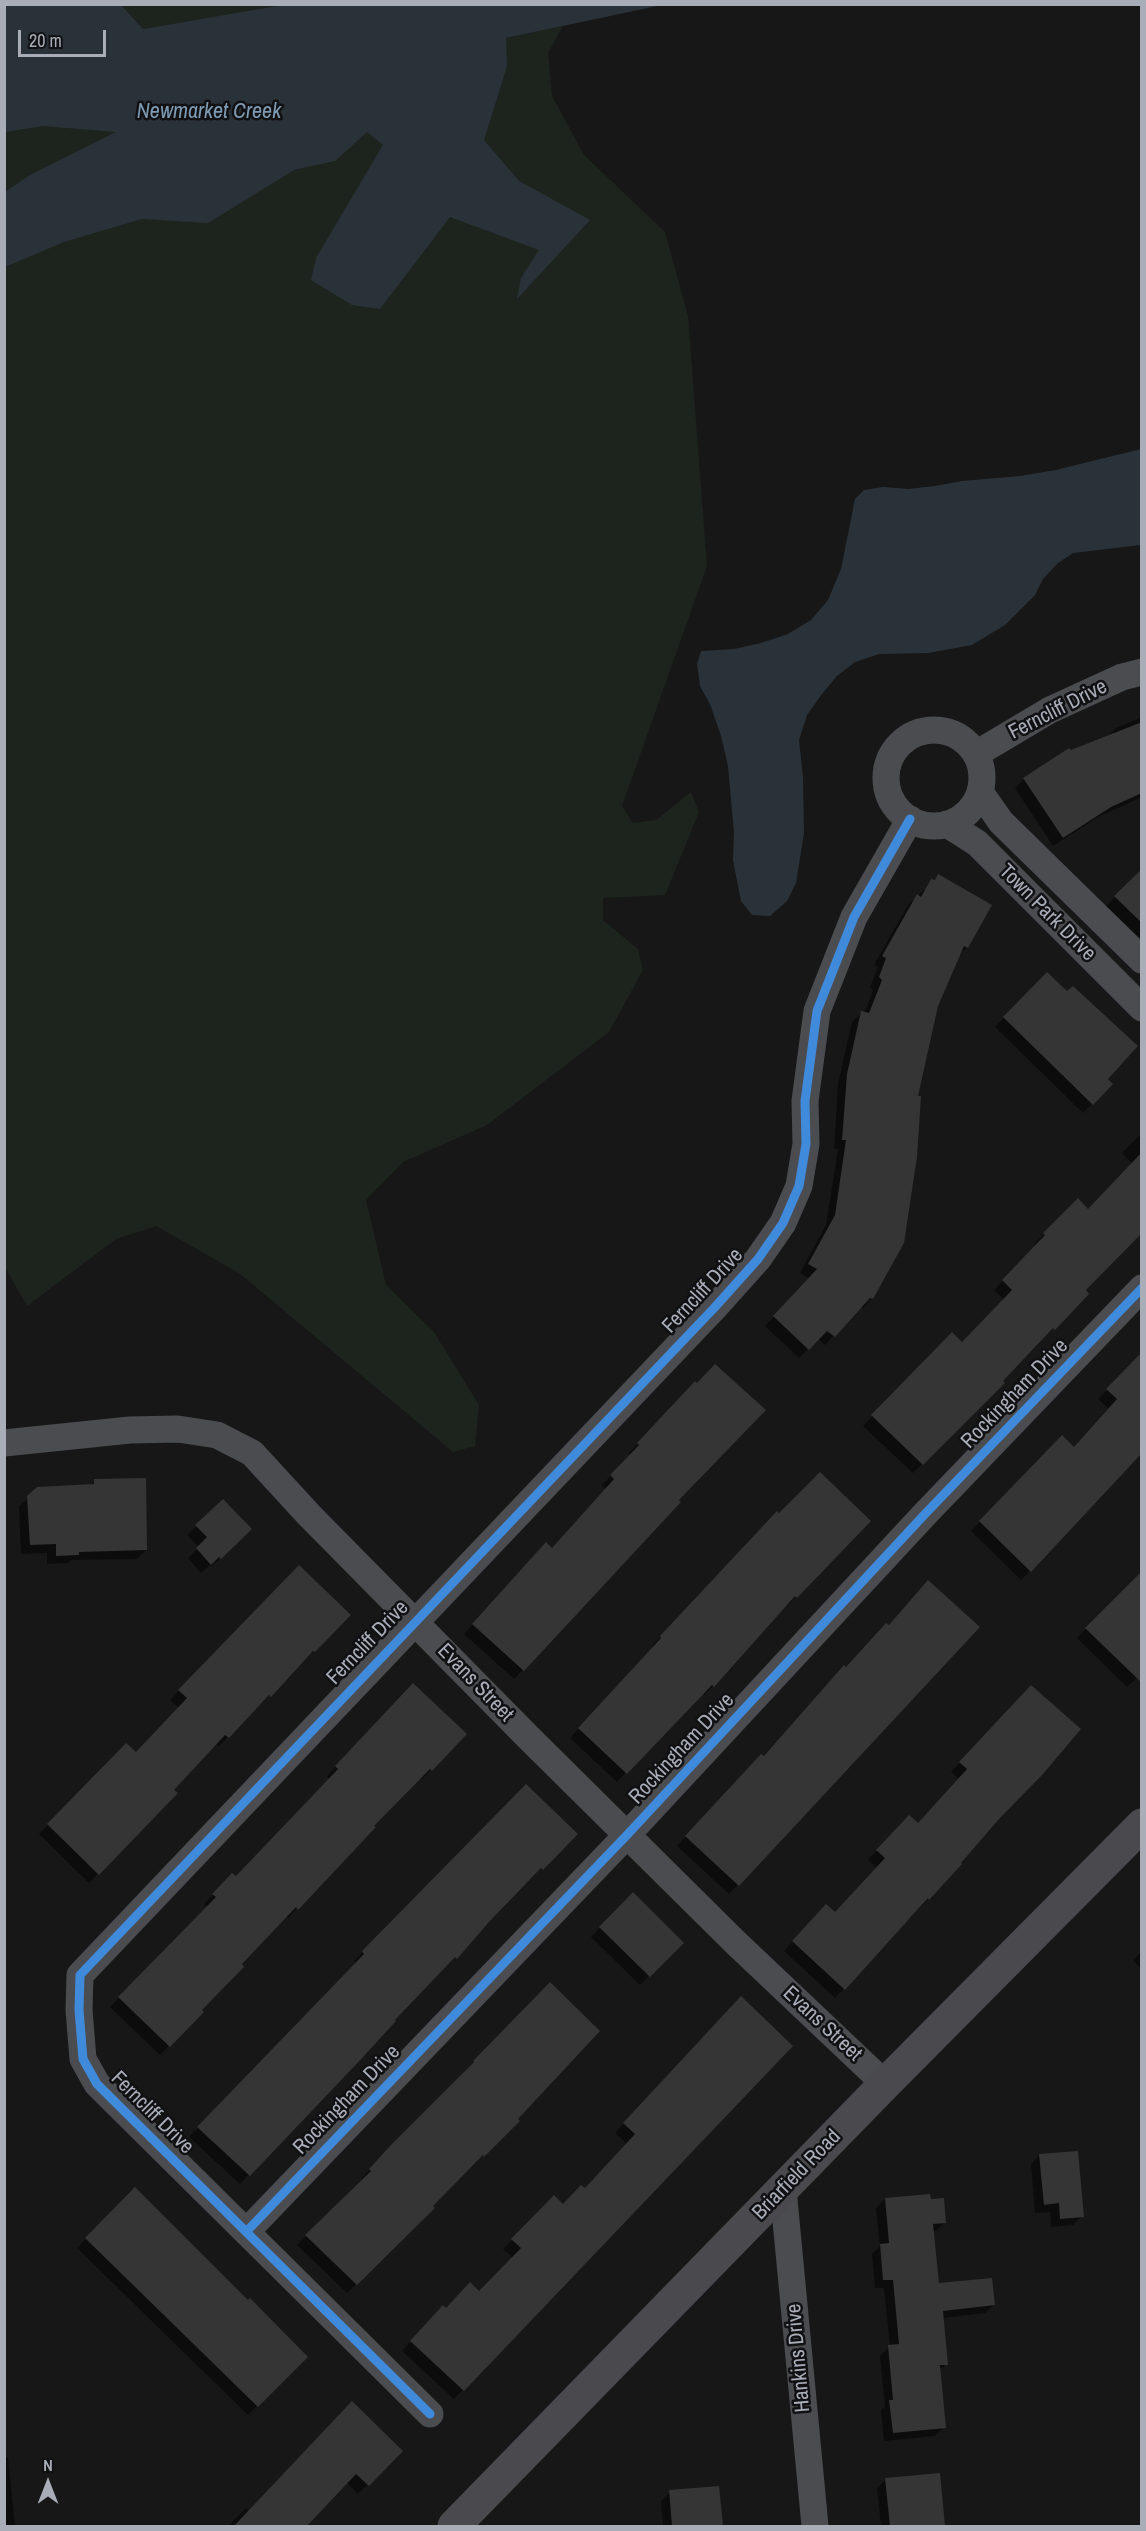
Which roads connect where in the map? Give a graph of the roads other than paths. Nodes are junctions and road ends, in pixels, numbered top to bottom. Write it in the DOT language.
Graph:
graph roads {
  1 [pos="1142,672"];
  2 [pos="976,754"];
  3 [pos="980,792"];
  4 [pos="910,819"];
  5 [pos="947,824"];
  6 [pos="1142,960"];
  7 [pos="1142,1008"];
  8 [pos="1142,1288"];
  9 [pos="4,1443"];
  10 [pos="415,1620"];
  11 [pos="1142,1825"];
  12 [pos="627,1835"];
  13 [pos="885,2084"];
  14 [pos="783,2188"];
  15 [pos="247,2231"];
  16 [pos="430,2414"];
  17 [pos="454,2526"];
  18 [pos="815,2526"];
  1 -- 2 [label="street, Ferncliff Drive"];
  2 -- 3 [label="street"];
  2 -- 4 [label="street"];
  3 -- 5 [label="street"];
  3 -- 6 [label="street, Town Park Drive"];
  4 -- 5 [label="street"];
  4 -- 10 [label="street, Ferncliff Drive"];
  5 -- 7 [label="street, Town Park Drive"];
  8 -- 12 [label="street, Rockingham Drive"];
  9 -- 10 [label="street, Evans Street"];
  10 -- 12 [label="street, Evans Street"];
  10 -- 15 [label="street, Ferncliff Drive"];
  11 -- 13 [label="main road, Briarfield Road"];
  12 -- 13 [label="street, Evans Street"];
  12 -- 15 [label="street, Rockingham Drive"];
  13 -- 14 [label="main road, Briarfield Road"];
  14 -- 17 [label="main road, Briarfield Road"];
  14 -- 18 [label="street, Hankins Drive"];
  15 -- 16 [label="street, Ferncliff Drive"];
}
